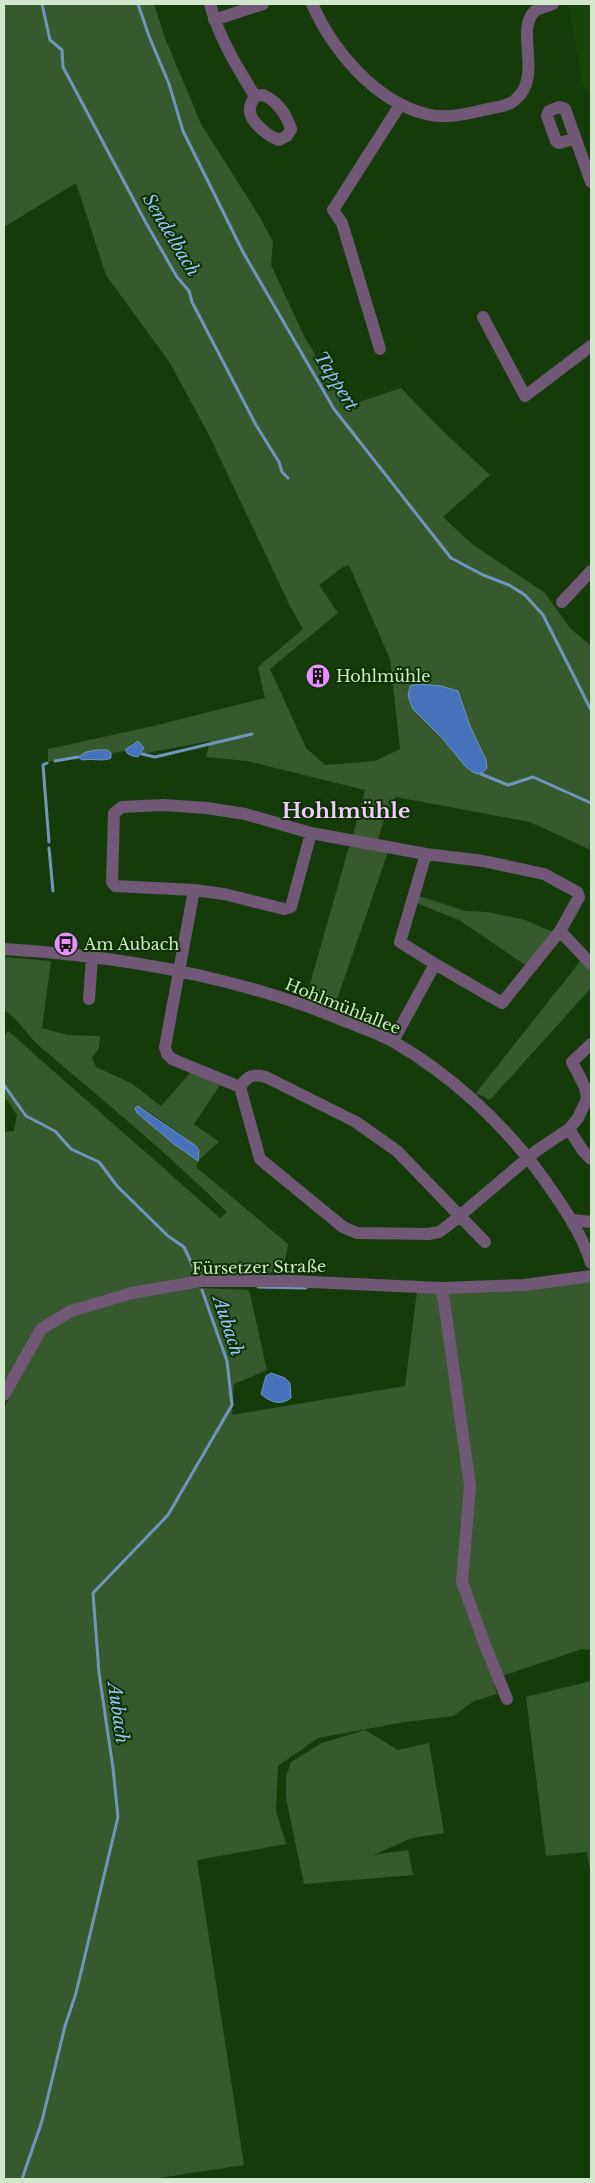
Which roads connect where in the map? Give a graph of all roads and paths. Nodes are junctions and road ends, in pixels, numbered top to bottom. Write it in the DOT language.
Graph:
graph roads {
  1 [pos="210,4"];
  2 [pos="263,4"];
  3 [pos="312,4"];
  4 [pos="553,4"];
  5 [pos="214,20"];
  6 [pos="255,96"];
  7 [pos="400,105"];
  8 [pos="574,139"];
  9 [pos="591,182"];
  10 [pos="482,317"];
  11 [pos="591,346"];
  12 [pos="380,349"];
  13 [pos="591,571"];
  14 [pos="562,602"];
  15 [pos="311,834"];
  16 [pos="426,854"];
  17 [pos="194,890"];
  18 [pos="560,931"];
  19 [pos="4,949"];
  20 [pos="92,957"];
  21 [pos="435,964"];
  22 [pos="591,964"];
  23 [pos="179,970"];
  24 [pos="89,998"];
  25 [pos="393,1041"];
  26 [pos="591,1044"];
  27 [pos="240,1087"];
  28 [pos="569,1129"];
  29 [pos="528,1158"];
  30 [pos="591,1160"];
  31 [pos="460,1216"];
  32 [pos="572,1220"];
  33 [pos="591,1222"];
  34 [pos="485,1242"];
  35 [pos="591,1260"];
  36 [pos="591,1276"];
  37 [pos="440,1288"];
  38 [pos="4,1395"];
  39 [pos="507,1699"];
  1 -- 5 [label="street"];
  2 -- 5 [label="street"];
  3 -- 7 [label="street"];
  4 -- 7 [label="street"];
  5 -- 6 [label="street"];
  7 -- 12 [label="street"];
  8 -- 9 [label="street"];
  10 -- 11 [label="street"];
  13 -- 14 [label="street"];
  15 -- 16 [label="street"];
  15 -- 17 [label="street"];
  15 -- 17 [label="street"];
  16 -- 18 [label="street"];
  16 -- 21 [label="street"];
  17 -- 23 [label="street"];
  18 -- 21 [label="street"];
  18 -- 22 [label="street"];
  19 -- 20 [label="street, Hohlmühlallee"];
  20 -- 23 [label="street, Hohlmühlallee"];
  20 -- 24 [label="street"];
  21 -- 25 [label="street"];
  23 -- 25 [label="street, Hohlmühlallee"];
  23 -- 27 [label="street"];
  25 -- 29 [label="street, Hohlmühlallee"];
  26 -- 28 [label="street"];
  27 -- 31 [label="street"];
  27 -- 31 [label="street"];
  28 -- 29 [label="street"];
  28 -- 30 [label="street"];
  29 -- 31 [label="street"];
  29 -- 32 [label="street, Hohlmühlallee"];
  31 -- 34 [label="street"];
  32 -- 33 [label="street"];
  32 -- 35 [label="street, Hohlmühlallee"];
  36 -- 37 [label="street, Fürsetzer Straße"];
  37 -- 38 [label="street, Fürsetzer Straße"];
  37 -- 39 [label="street"];
}
